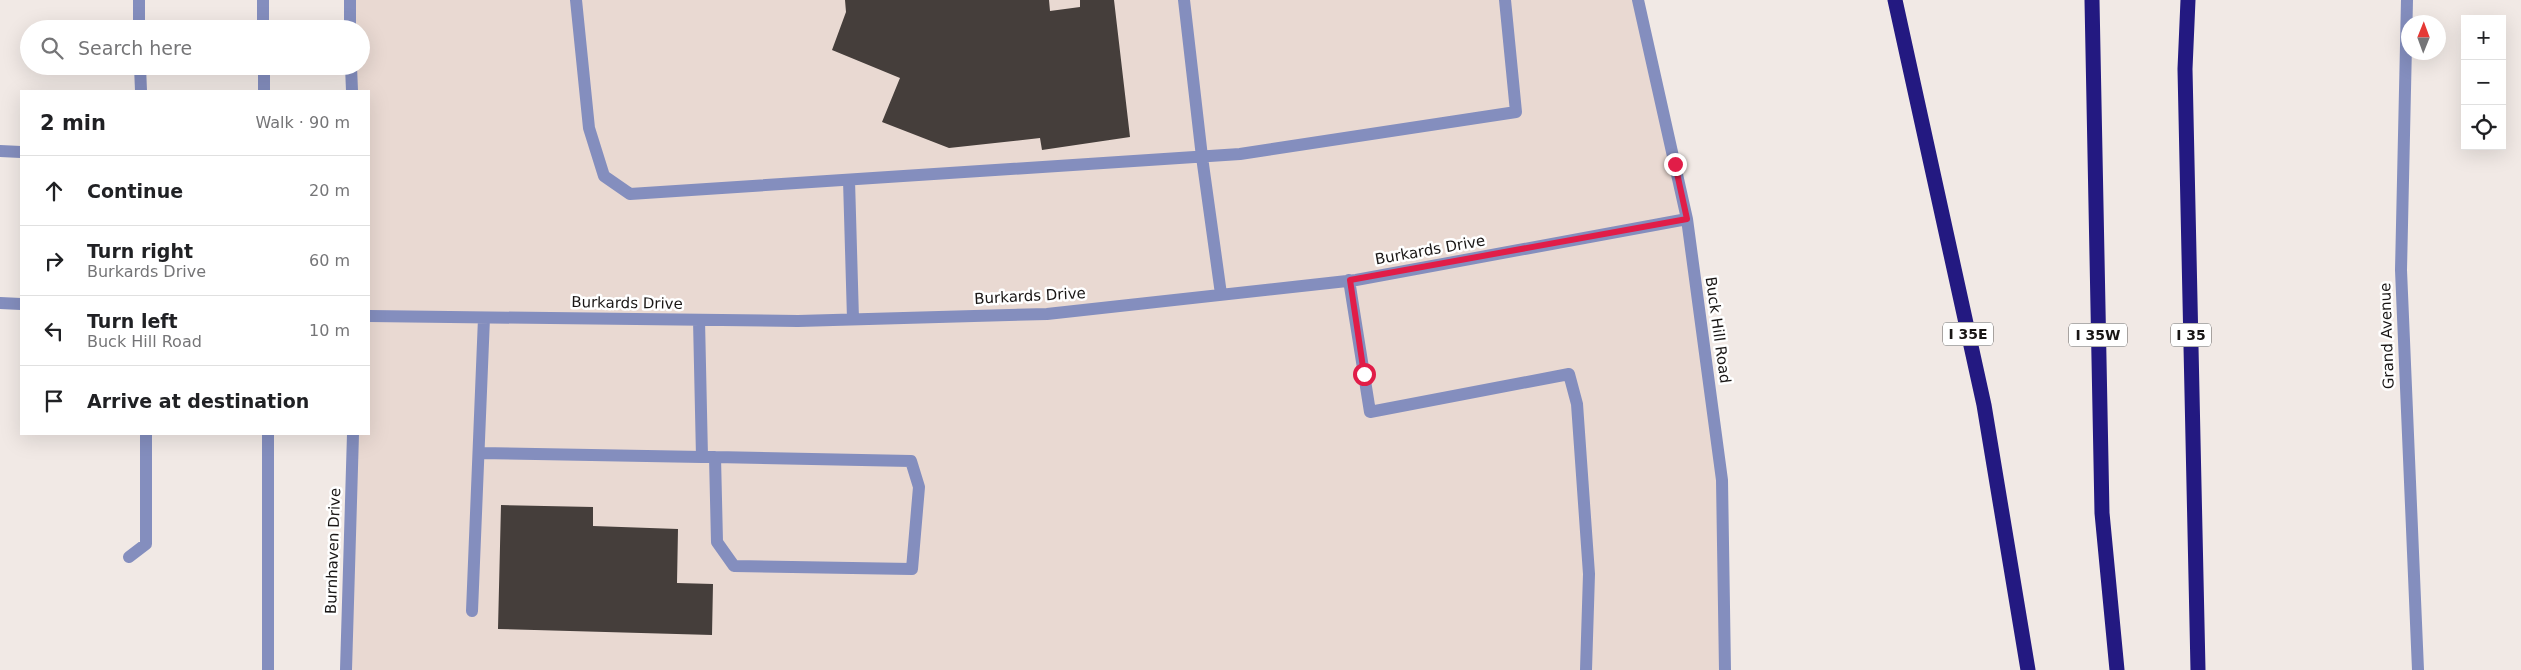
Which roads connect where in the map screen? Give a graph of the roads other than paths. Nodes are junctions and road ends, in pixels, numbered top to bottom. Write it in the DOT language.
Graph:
graph roads {
  1 [pos="139,0"];
  2 [pos="262,0"];
  3 [pos="350,0"];
  4 [pos="576,0"];
  5 [pos="1184,0"];
  6 [pos="1505,0"];
  7 [pos="1638,0"];
  8 [pos="1895,0"];
  9 [pos="2092,0"];
  10 [pos="2188,0"];
  11 [pos="2407,0"];
  12 [pos="139,20"];
  13 [pos="263,20"];
  14 [pos="350,20"];
  15 [pos="140,75"];
  16 [pos="264,75"];
  17 [pos="351,75"];
  18 [pos="141,90"];
  19 [pos="264,90"];
  20 [pos="352,90"];
  21 [pos="0,151"];
  22 [pos="20,152"];
  23 [pos="1202,157"];
  24 [pos="849,180"];
  25 [pos="1687,219"];
  26 [pos="1350,280"];
  27 [pos="1221,294"];
  28 [pos="0,303"];
  29 [pos="20,304"];
  30 [pos="370,316"];
  31 [pos="484,318"];
  32 [pos="853,319"];
  33 [pos="699,320"];
  34 [pos="146,435"];
  35 [pos="268,435"];
  36 [pos="353,435"];
  37 [pos="479,453"];
  38 [pos="702,457"];
  39 [pos="715,457"];
  40 [pos="130,557"];
  41 [pos="472,611"];
  42 [pos="268,670"];
  43 [pos="346,670"];
  44 [pos="1586,670"];
  45 [pos="1725,670"];
  46 [pos="2028,670"];
  47 [pos="2117,670"];
  48 [pos="2198,670"];
  49 [pos="2418,670"];
  1 -- 12 [label="street"];
  2 -- 13 [label="street"];
  3 -- 14 [label="street"];
  4 -- 24 [label="street"];
  5 -- 23 [label="street"];
  6 -- 23 [label="street"];
  7 -- 25 [label="street, Buck Hill Road"];
  8 -- 46 [label="highway, I 35E"];
  9 -- 47 [label="highway, I 35W"];
  10 -- 48 [label="highway, I 35"];
  11 -- 49 [label="street, Grand Avenue"];
  15 -- 18 [label="street"];
  16 -- 19 [label="street"];
  17 -- 20 [label="street"];
  21 -- 22 [label="street"];
  23 -- 24 [label="street"];
  23 -- 27 [label="street"];
  24 -- 32 [label="street"];
  25 -- 26 [label="street, Burkards Drive"];
  25 -- 45 [label="street, Buck Hill Road"];
  26 -- 27 [label="street, Burkards Drive"];
  26 -- 44 [label="street"];
  27 -- 32 [label="street, Burkards Drive"];
  28 -- 29 [label="street"];
  30 -- 31 [label="street, Burkards Drive"];
  31 -- 33 [label="street, Burkards Drive"];
  31 -- 37 [label="street"];
  32 -- 33 [label="street, Burkards Drive"];
  33 -- 38 [label="street"];
  34 -- 40 [label="street"];
  35 -- 42 [label="street"];
  36 -- 43 [label="street, Burnhaven Drive"];
  37 -- 38 [label="street"];
  37 -- 41 [label="street"];
  38 -- 39 [label="street"];
  39 -- 39 [label="street"];
}
